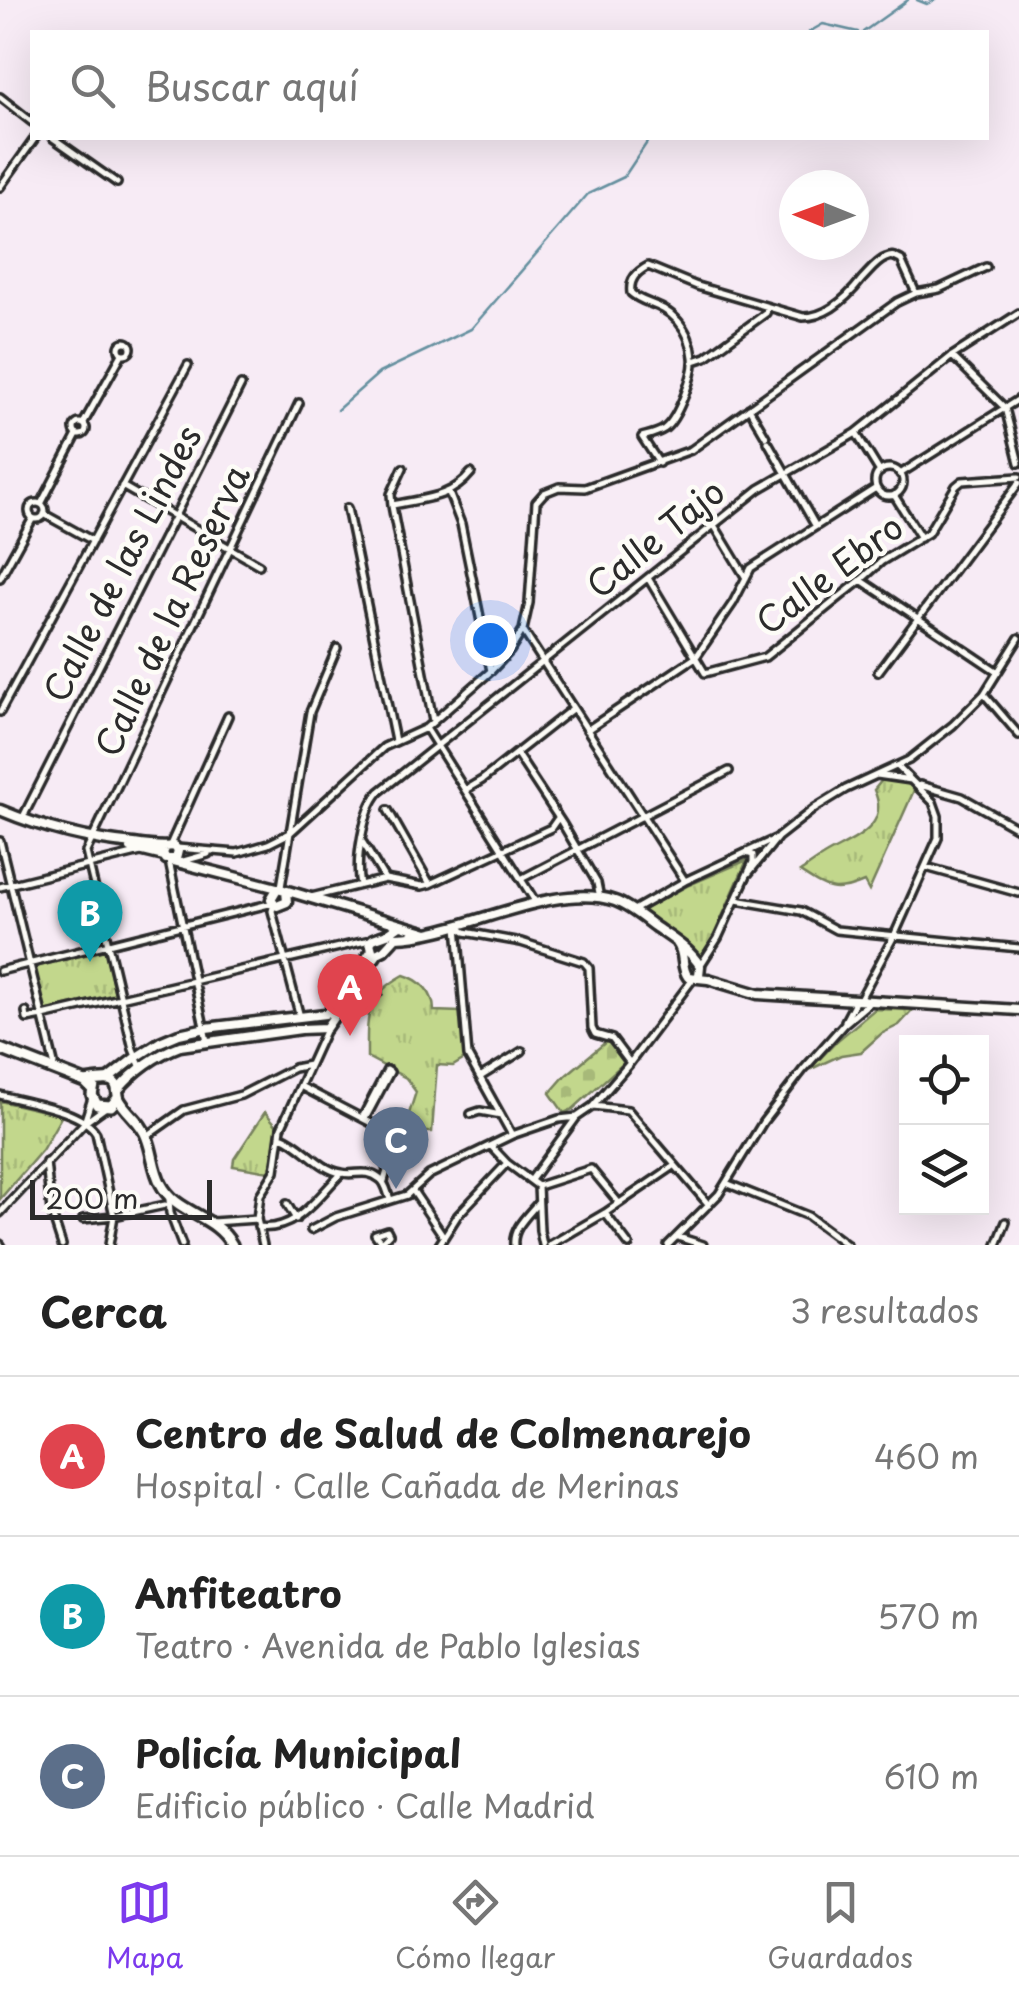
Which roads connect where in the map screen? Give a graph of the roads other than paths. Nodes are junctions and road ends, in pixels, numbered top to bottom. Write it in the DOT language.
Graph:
graph roads {
  1 [pos="0,98"];
  2 [pos="30,120"];
  3 [pos="34,140"];
  4 [pos="57,140"];
  5 [pos="117,183"];
  6 [pos="0,186"];
  7 [pos="986,267"];
  8 [pos="916,293"];
  9 [pos="767,307"];
  10 [pos="1019,313"];
  11 [pos="122,354"];
  12 [pos="952,356"];
  13 [pos="694,361"];
  14 [pos="188,365"];
  15 [pos="241,386"];
  16 [pos="1019,399"];
  17 [pos="299,403"];
  18 [pos="749,408"];
  19 [pos="1005,408"];
  20 [pos="856,433"];
  21 [pos="660,463"];
  22 [pos="1019,463"];
  23 [pos="403,468"];
  24 [pos="786,472"];
  25 [pos="880,472"];
  26 [pos="471,474"];
  27 [pos="900,474"];
  28 [pos="1019,480"];
  29 [pos="122,486"];
  30 [pos="876,488"];
  31 [pos="449,493"];
  32 [pos="894,496"];
  33 [pos="41,504"];
  34 [pos="392,506"];
  35 [pos="347,508"];
  36 [pos="44,514"];
  37 [pos="176,516"];
  38 [pos="32,518"];
  39 [pos="714,524"];
  40 [pos="816,525"];
  41 [pos="920,538"];
  42 [pos="92,542"];
  43 [pos="231,548"];
  44 [pos="259,564"];
  45 [pos="0,578"];
  46 [pos="648,578"];
  47 [pos="746,578"];
  48 [pos="862,580"];
  49 [pos="919,618"];
  50 [pos="523,630"];
  51 [pos="1019,638"];
  52 [pos="337,648"];
  53 [pos="696,657"];
  54 [pos="543,663"];
  55 [pos="491,672"];
  56 [pos="878,672"];
  57 [pos="998,672"];
  58 [pos="984,694"];
  59 [pos="572,708"];
  60 [pos="0,712"];
  61 [pos="228,716"];
  62 [pos="434,721"];
  63 [pos="426,728"];
  64 [pos="587,730"];
  65 [pos="1019,735"];
  66 [pos="395,741"];
  67 [pos="437,746"];
  68 [pos="516,753"];
  69 [pos="909,760"];
  70 [pos="897,766"];
  71 [pos="730,771"];
  72 [pos="876,775"];
  73 [pos="900,778"];
  74 [pos="915,783"];
  75 [pos="465,790"];
  76 [pos="938,790"];
  77 [pos="933,802"];
  78 [pos="0,810"];
  79 [pos="388,810"];
  80 [pos="643,817"];
  81 [pos="558,818"];
  82 [pos="22,819"];
  83 [pos="1019,829"];
  84 [pos="290,832"];
  85 [pos="778,837"];
  86 [pos="362,840"];
  87 [pos="104,841"];
  88 [pos="0,842"];
  89 [pos="117,843"];
  90 [pos="90,844"];
  91 [pos="503,850"];
  92 [pos="578,851"];
  93 [pos="144,852"];
  94 [pos="195,852"];
  95 [pos="746,853"];
  96 [pos="171,854"];
  97 [pos="102,862"];
  98 [pos="90,866"];
  99 [pos="925,866"];
  100 [pos="210,872"];
  101 [pos="748,874"];
  102 [pos="385,879"];
  103 [pos="521,879"];
  104 [pos="685,881"];
  105 [pos="258,884"];
  106 [pos="430,884"];
  107 [pos="10,885"];
  108 [pos="360,885"];
  109 [pos="0,888"];
  110 [pos="281,890"];
  111 [pos="1019,893"];
  112 [pos="310,897"];
  113 [pos="600,898"];
  114 [pos="736,900"];
  115 [pos="276,903"];
  116 [pos="536,903"];
  117 [pos="633,911"];
  118 [pos="457,926"];
  119 [pos="182,928"];
  120 [pos="398,931"];
  121 [pos="894,936"];
  122 [pos="376,938"];
  123 [pos="678,943"];
  124 [pos="109,944"];
  125 [pos="386,946"];
  126 [pos="1019,948"];
  127 [pos="375,951"];
  128 [pos="284,959"];
  129 [pos="29,964"];
  130 [pos="700,966"];
  131 [pos="684,967"];
  132 [pos="0,971"];
  133 [pos="364,972"];
  134 [pos="694,979"];
  135 [pos="708,979"];
  136 [pos="194,980"];
  137 [pos="378,993"];
  138 [pos="681,995"];
  139 [pos="121,998"];
  140 [pos="858,1000"];
  141 [pos="872,1000"];
  142 [pos="1019,1006"];
  143 [pos="325,1014"];
  144 [pos="43,1016"];
  145 [pos="26,1017"];
  146 [pos="300,1017"];
  147 [pos="844,1024"];
  148 [pos="327,1027"];
  149 [pos="206,1028"];
  150 [pos="301,1029"];
  151 [pos="208,1041"];
  152 [pos="0,1049"];
  153 [pos="522,1051"];
  154 [pos="135,1058"];
  155 [pos="630,1063"];
  156 [pos="309,1065"];
  157 [pos="140,1068"];
  158 [pos="53,1070"];
  159 [pos="480,1077"];
  160 [pos="95,1086"];
  161 [pos="301,1086"];
  162 [pos="0,1095"];
  163 [pos="113,1100"];
  164 [pos="592,1106"];
  165 [pos="471,1114"];
  166 [pos="501,1115"];
  167 [pos="577,1117"];
  168 [pos="364,1118"];
  169 [pos="84,1123"];
  170 [pos="512,1135"];
  171 [pos="147,1136"];
  172 [pos="281,1136"];
  173 [pos="490,1146"];
  174 [pos="46,1162"];
  175 [pos="507,1163"];
  176 [pos="675,1166"];
  177 [pos="341,1174"];
  178 [pos="532,1180"];
  179 [pos="384,1181"];
  180 [pos="726,1182"];
  181 [pos="538,1186"];
  182 [pos="413,1191"];
  183 [pos="308,1194"];
  184 [pos="390,1199"];
  185 [pos="167,1201"];
  186 [pos="539,1202"];
  187 [pos="618,1203"];
  188 [pos="287,1204"];
  189 [pos="709,1205"];
  190 [pos="310,1206"];
  191 [pos="605,1212"];
  192 [pos="0,1213"];
  193 [pos="114,1216"];
  194 [pos="84,1218"];
  195 [pos="257,1219"];
  196 [pos="296,1219"];
  197 [pos="1006,1222"];
  198 [pos="225,1227"];
  199 [pos="258,1227"];
  200 [pos="311,1230"];
  201 [pos="677,1236"];
  202 [pos="444,1237"];
  203 [pos="62,1245"];
  204 [pos="108,1245"];
  205 [pos="182,1245"];
  206 [pos="232,1245"];
  207 [pos="263,1245"];
  208 [pos="439,1245"];
  209 [pos="514,1245"];
  210 [pos="546,1245"];
  211 [pos="629,1245"];
  212 [pos="668,1245"];
  213 [pos="703,1245"];
  214 [pos="847,1245"];
  215 [pos="997,1245"];
  1 -- 2 [label="street"];
  3 -- 6 [label="street"];
  4 -- 5 [label="street"];
  7 -- 8 [label="street"];
  8 -- 9 [label="street"];
  8 -- 18 [label="street"];
  9 -- 13 [label="street"];
  9 -- 13 [label="street"];
  10 -- 12 [label="street, Calle Tajo"];
  11 -- 33 [label="street"];
  12 -- 19 [label="street"];
  12 -- 20 [label="street, Calle Tajo"];
  13 -- 21 [label="street"];
  14 -- 29 [label="street"];
  15 -- 37 [label="street, Calle de las Lindes"];
  16 -- 19 [label="street"];
  17 -- 43 [label="street, Calle de la Reserva"];
  18 -- 21 [label="street"];
  18 -- 24 [label="street"];
  19 -- 22 [label="street"];
  19 -- 27 [label="street"];
  20 -- 24 [label="street, Calle Tajo"];
  20 -- 25 [label="street"];
  21 -- 50 [label="street"];
  23 -- 34 [label="street"];
  24 -- 39 [label="street, Calle Tajo"];
  24 -- 40 [label="street"];
  25 -- 27 [label="street"];
  25 -- 30 [label="street"];
  26 -- 31 [label="street"];
  27 -- 32 [label="street"];
  28 -- 41 [label="street, Calle Ebro"];
  28 -- 49 [label="street"];
  29 -- 37 [label="street"];
  29 -- 42 [label="street"];
  30 -- 32 [label="street"];
  30 -- 40 [label="street"];
  31 -- 34 [label="street"];
  31 -- 55 [label="street"];
  32 -- 41 [label="street"];
  33 -- 36 [label="street"];
  33 -- 38 [label="street"];
  34 -- 62 [label="street"];
  35 -- 66 [label="street"];
  36 -- 38 [label="street"];
  36 -- 42 [label="street"];
  37 -- 43 [label="street"];
  37 -- 82 [label="street, Calle de las Lindes"];
  38 -- 45 [label="street"];
  39 -- 46 [label="street, Calle Tajo"];
  39 -- 47 [label="street"];
  40 -- 47 [label="street"];
  41 -- 48 [label="street, Calle Ebro"];
  42 -- 60 [label="street"];
  43 -- 44 [label="street"];
  43 -- 90 [label="street, Calle de la Reserva"];
  46 -- 53 [label="street"];
  46 -- 54 [label="street, Calle Tajo"];
  47 -- 53 [label="street"];
  48 -- 49 [label="street"];
  48 -- 53 [label="street, Calle Ebro"];
  49 -- 56 [label="street"];
  49 -- 57 [label="street"];
  50 -- 54 [label="street"];
  50 -- 55 [label="street"];
  51 -- 57 [label="street"];
  52 -- 84 [label="street"];
  53 -- 64 [label="street"];
  54 -- 59 [label="street"];
  54 -- 67 [label="street, Calle Tajo"];
  55 -- 62 [label="street"];
  57 -- 58 [label="street"];
  58 -- 65 [label="street"];
  58 -- 69 [label="street"];
  59 -- 64 [label="street"];
  59 -- 68 [label="street"];
  61 -- 96 [label="street"];
  62 -- 63 [label="street"];
  63 -- 66 [label="street"];
  63 -- 67 [label="street"];
  64 -- 80 [label="street"];
  66 -- 84 [label="street"];
  67 -- 75 [label="street"];
  67 -- 86 [label="street, Calle Tajo"];
  68 -- 75 [label="street"];
  68 -- 81 [label="street"];
  69 -- 70 [label="street"];
  69 -- 74 [label="street"];
  70 -- 72 [label="street"];
  70 -- 73 [label="street"];
  70 -- 74 [label="street"];
  71 -- 80 [label="street"];
  72 -- 73 [label="street"];
  72 -- 85 [label="street"];
  73 -- 74 [label="street"];
  74 -- 76 [label="street"];
  74 -- 77 [label="street"];
  75 -- 91 [label="street"];
  76 -- 77 [label="street"];
  76 -- 83 [label="street"];
  77 -- 99 [label="street"];
  78 -- 82 [label="street"];
  79 -- 106 [label="street"];
  80 -- 92 [label="street"];
  80 -- 104 [label="street"];
  81 -- 91 [label="street"];
  81 -- 92 [label="street"];
  82 -- 90 [label="street"];
  84 -- 94 [label="street"];
  84 -- 110 [label="street"];
  85 -- 95 [label="street"];
  85 -- 101 [label="street"];
  86 -- 102 [label="street"];
  86 -- 108 [label="street, Calle Tajo"];
  87 -- 89 [label="street"];
  87 -- 90 [label="street"];
  87 -- 97 [label="street"];
  88 -- 107 [label="street"];
  89 -- 93 [label="street"];
  89 -- 96 [label="street"];
  90 -- 98 [label="street"];
  91 -- 103 [label="street"];
  91 -- 106 [label="street"];
  92 -- 103 [label="street"];
  92 -- 113 [label="street"];
  93 -- 96 [label="street"];
  93 -- 97 [label="street"];
  94 -- 96 [label="street"];
  94 -- 96 [label="street"];
  94 -- 100 [label="street"];
  95 -- 101 [label="street"];
  95 -- 104 [label="street"];
  96 -- 100 [label="street"];
  96 -- 119 [label="street"];
  97 -- 98 [label="street"];
  98 -- 107 [label="street"];
  98 -- 124 [label="street"];
  99 -- 111 [label="street"];
  99 -- 121 [label="street"];
  100 -- 105 [label="street"];
  101 -- 114 [label="street"];
  102 -- 106 [label="street"];
  102 -- 108 [label="street"];
  103 -- 116 [label="street"];
  104 -- 117 [label="street"];
  105 -- 110 [label="street"];
  105 -- 115 [label="street"];
  107 -- 109 [label="street"];
  107 -- 129 [label="street"];
  108 -- 112 [label="street"];
  110 -- 112 [label="street"];
  110 -- 115 [label="street"];
  110 -- 115 [label="street"];
  112 -- 115 [label="street"];
  112 -- 120 [label="street"];
  113 -- 116 [label="street"];
  113 -- 117 [label="street"];
  114 -- 121 [label="street"];
  114 -- 130 [label="street"];
  115 -- 119 [label="street"];
  115 -- 128 [label="street"];
  116 -- 118 [label="street"];
  117 -- 123 [label="street"];
  118 -- 120 [label="street"];
  118 -- 155 [label="street"];
  118 -- 159 [label="street"];
  119 -- 124 [label="street"];
  119 -- 136 [label="street"];
  120 -- 122 [label="street"];
  120 -- 125 [label="street"];
  121 -- 126 [label="street"];
  121 -- 140 [label="street"];
  122 -- 125 [label="street"];
  122 -- 127 [label="street"];
  122 -- 128 [label="street"];
  123 -- 130 [label="street"];
  123 -- 131 [label="street"];
  124 -- 129 [label="street"];
  124 -- 139 [label="street"];
  125 -- 127 [label="street"];
  127 -- 133 [label="street"];
  127 -- 143 [label="street"];
  128 -- 136 [label="street"];
  128 -- 146 [label="street"];
  129 -- 132 [label="street"];
  129 -- 144 [label="street"];
  130 -- 131 [label="street"];
  130 -- 134 [label="street"];
  130 -- 135 [label="street"];
  131 -- 134 [label="street"];
  131 -- 138 [label="street"];
  133 -- 137 [label="street"];
  133 -- 148 [label="street"];
  134 -- 135 [label="street"];
  134 -- 138 [label="street"];
  135 -- 140 [label="street"];
  136 -- 139 [label="street"];
  136 -- 149 [label="street"];
  138 -- 155 [label="street"];
  139 -- 144 [label="street"];
  139 -- 154 [label="street"];
  140 -- 141 [label="street"];
  140 -- 147 [label="street"];
  141 -- 142 [label="street"];
  141 -- 147 [label="street"];
  143 -- 146 [label="street"];
  143 -- 148 [label="street"];
  144 -- 145 [label="street"];
  144 -- 158 [label="street"];
  146 -- 149 [label="street"];
  146 -- 150 [label="street"];
  147 -- 180 [label="street"];
  148 -- 150 [label="street"];
  148 -- 156 [label="street"];
  149 -- 151 [label="street"];
  149 -- 154 [label="street"];
  150 -- 151 [label="street"];
  151 -- 157 [label="street"];
  152 -- 158 [label="main road"];
  153 -- 159 [label="street"];
  154 -- 157 [label="street"];
  154 -- 160 [label="street"];
  155 -- 164 [label="street"];
  156 -- 161 [label="street"];
  156 -- 171 [label="street"];
  157 -- 163 [label="street"];
  158 -- 160 [label="main road"];
  159 -- 166 [label="street"];
  160 -- 163 [label="main road"];
  160 -- 163 [label="main road"];
  160 -- 169 [label="street"];
  161 -- 168 [label="street"];
  161 -- 172 [label="street"];
  162 -- 169 [label="street"];
  163 -- 169 [label="street"];
  163 -- 171 [label="main road"];
  164 -- 167 [label="street"];
  164 -- 176 [label="street"];
  165 -- 166 [label="street"];
  166 -- 170 [label="street"];
  167 -- 170 [label="street"];
  167 -- 178 [label="street"];
  168 -- 168 [label="street"];
  168 -- 179 [label="street"];
  169 -- 174 [label="street"];
  169 -- 193 [label="street"];
  170 -- 173 [label="street"];
  171 -- 185 [label="main road"];
  172 -- 177 [label="street"];
  172 -- 195 [label="street"];
  173 -- 175 [label="street"];
  173 -- 182 [label="street"];
  174 -- 192 [label="street"];
  174 -- 203 [label="street"];
  175 -- 178 [label="street"];
  175 -- 202 [label="street"];
  176 -- 187 [label="street"];
  176 -- 189 [label="street"];
  177 -- 179 [label="street"];
  177 -- 190 [label="street"];
  178 -- 181 [label="street"];
  179 -- 184 [label="street"];
  180 -- 189 [label="street"];
  180 -- 214 [label="street"];
  181 -- 186 [label="street"];
  181 -- 187 [label="street"];
  182 -- 184 [label="street"];
  182 -- 202 [label="street"];
  183 -- 190 [label="street"];
  184 -- 200 [label="street"];
  185 -- 193 [label="street"];
  185 -- 198 [label="main road"];
  185 -- 205 [label="street"];
  186 -- 209 [label="street"];
  186 -- 210 [label="street"];
  187 -- 191 [label="street"];
  188 -- 196 [label="street"];
  189 -- 201 [label="street"];
  190 -- 196 [label="street"];
  191 -- 210 [label="street"];
  191 -- 211 [label="street"];
  193 -- 194 [label="street"];
  193 -- 204 [label="street"];
  195 -- 198 [label="street"];
  195 -- 199 [label="street"];
  196 -- 199 [label="street"];
  197 -- 215 [label="street"];
  198 -- 206 [label="main road"];
  199 -- 207 [label="street"];
  201 -- 212 [label="street"];
  201 -- 213 [label="street"];
  202 -- 208 [label="street"];
}
